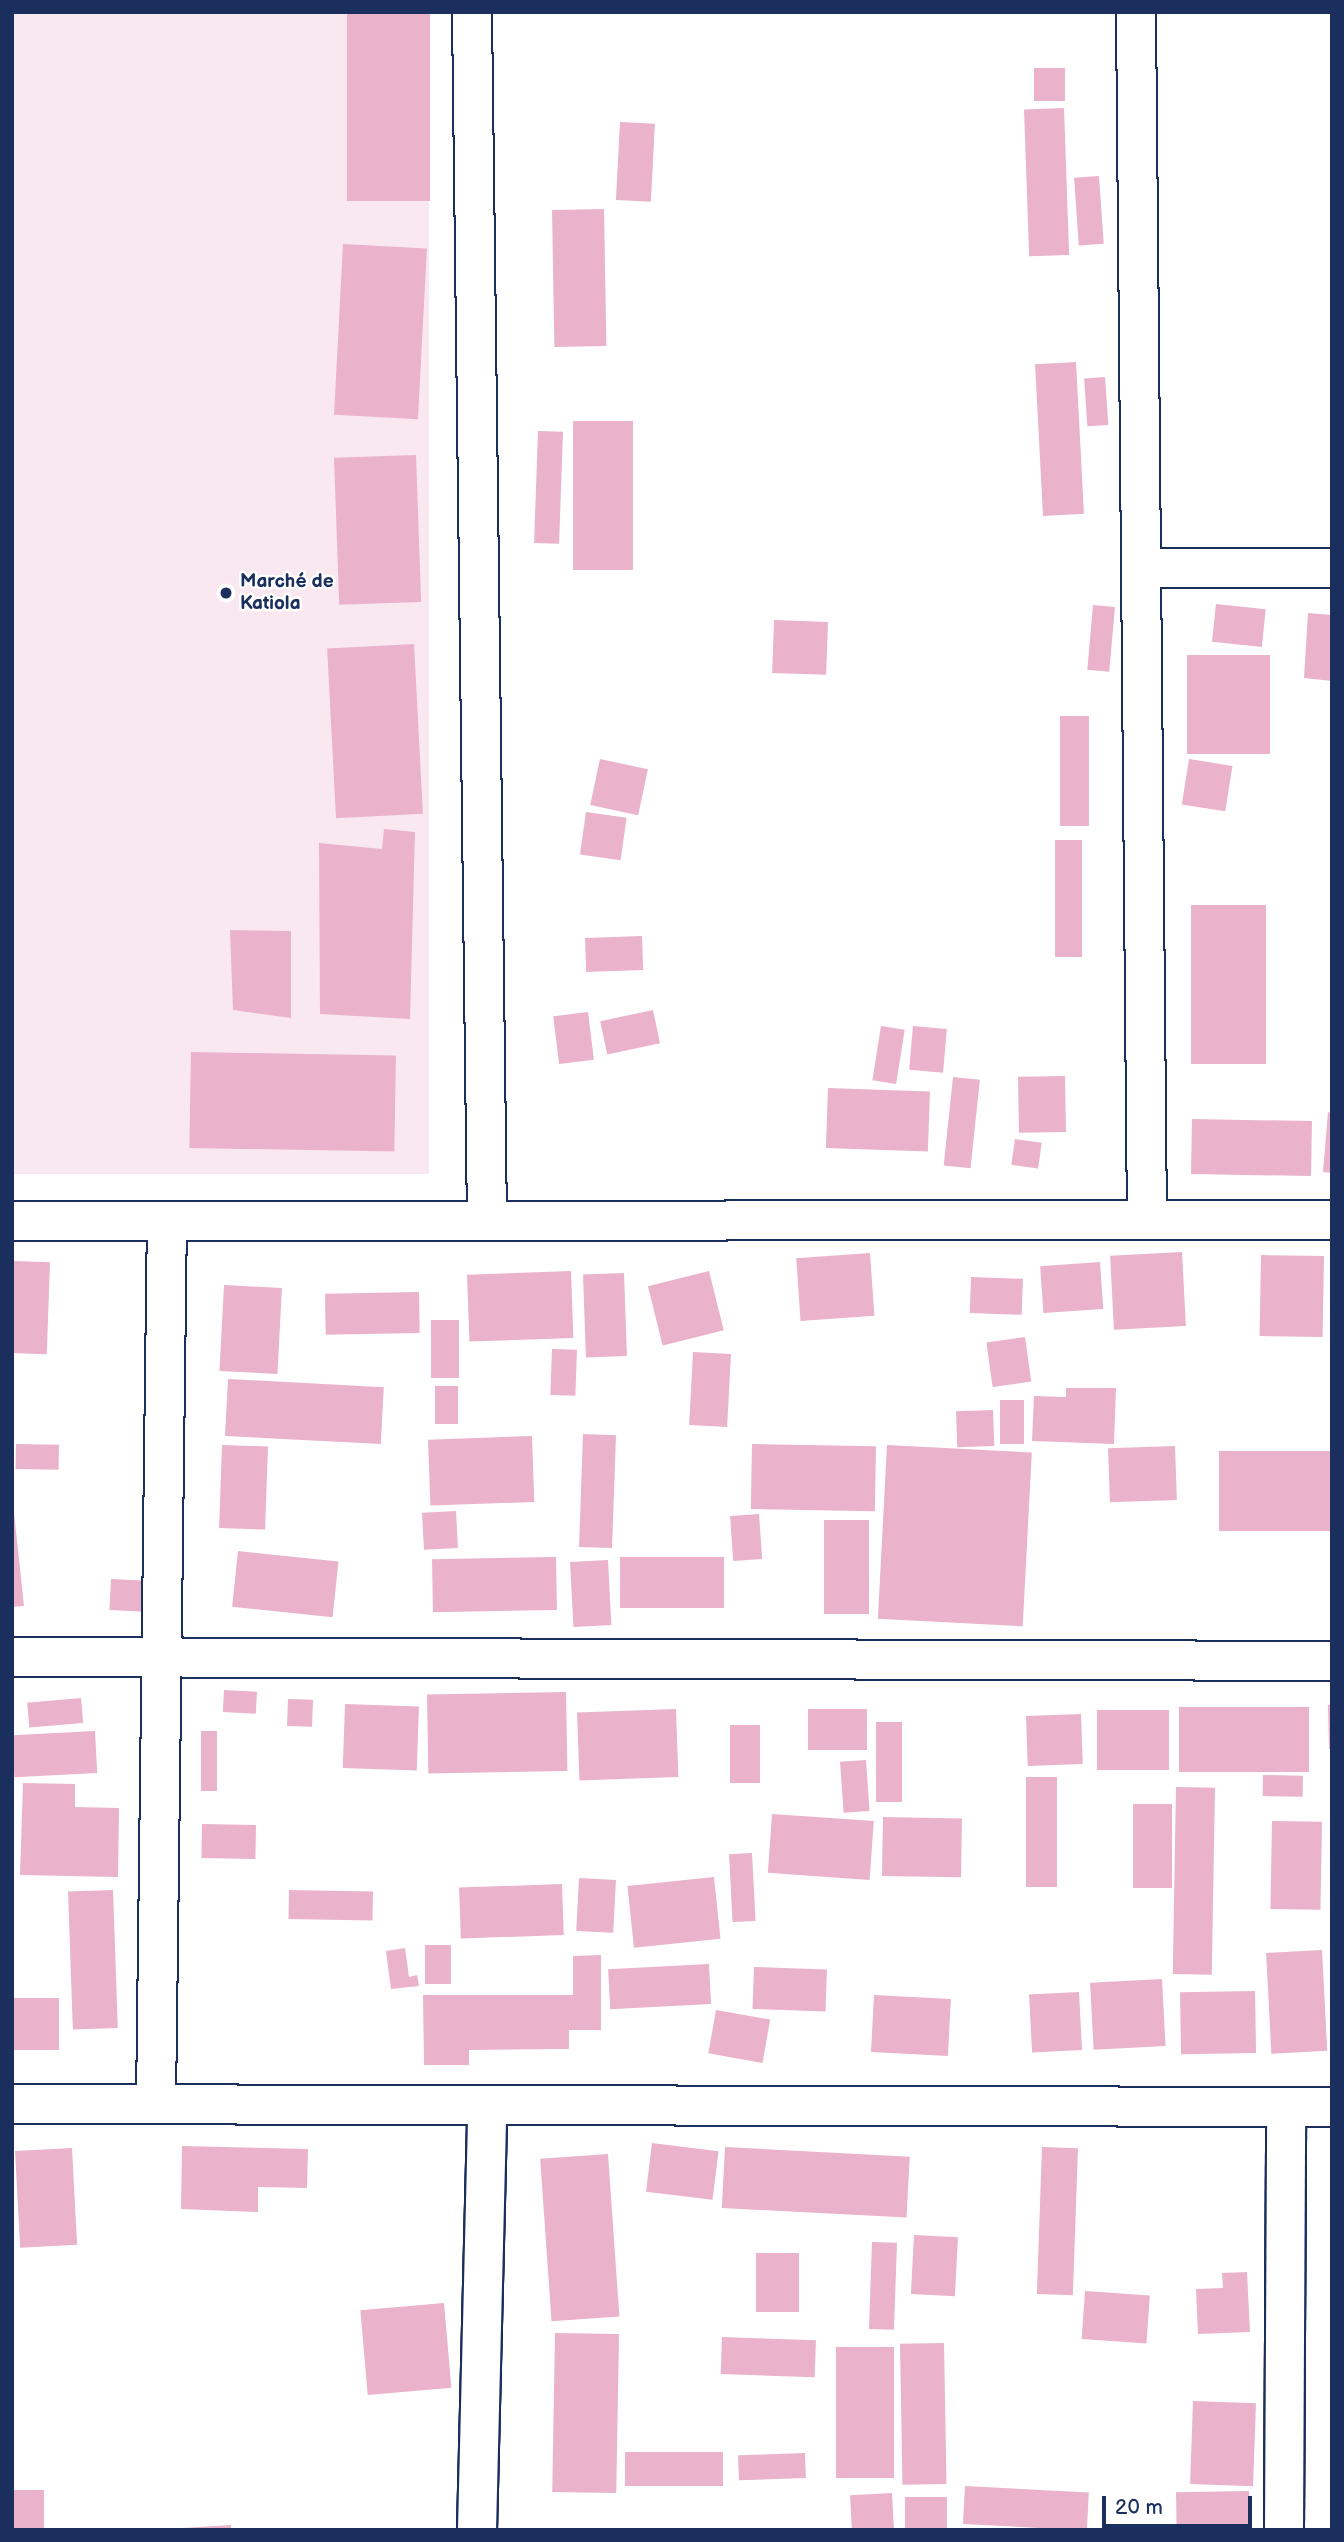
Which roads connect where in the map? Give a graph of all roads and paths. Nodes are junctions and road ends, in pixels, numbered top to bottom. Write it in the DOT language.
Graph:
graph roads {
  1 [pos="472,12"];
  2 [pos="1136,12"];
  3 [pos="1141,568"];
  4 [pos="1332,568"];
  5 [pos="487,1220"];
  6 [pos="1147,1220"];
  7 [pos="1332,1220"];
  8 [pos="12,1221"];
  9 [pos="167,1221"];
  10 [pos="12,1657"];
  11 [pos="158,1657"];
  12 [pos="1332,1661"];
  13 [pos="156,2103"];
  14 [pos="12,2104"];
  15 [pos="487,2106"];
  16 [pos="1332,2107"];
  17 [pos="1286,2108"];
  18 [pos="478,2530"];
  19 [pos="1284,2530"];
  1 -- 5 [label="street"];
  2 -- 3 [label="street"];
  3 -- 4 [label="street"];
  3 -- 6 [label="street"];
  5 -- 6 [label="street"];
  5 -- 9 [label="street"];
  6 -- 7 [label="street"];
  8 -- 9 [label="street"];
  9 -- 11 [label="street"];
  10 -- 11 [label="street"];
  11 -- 12 [label="street"];
  11 -- 13 [label="street"];
  13 -- 14 [label="street"];
  13 -- 15 [label="street"];
  15 -- 17 [label="street"];
  15 -- 18 [label="street"];
  16 -- 17 [label="street"];
  17 -- 19 [label="street"];
}
